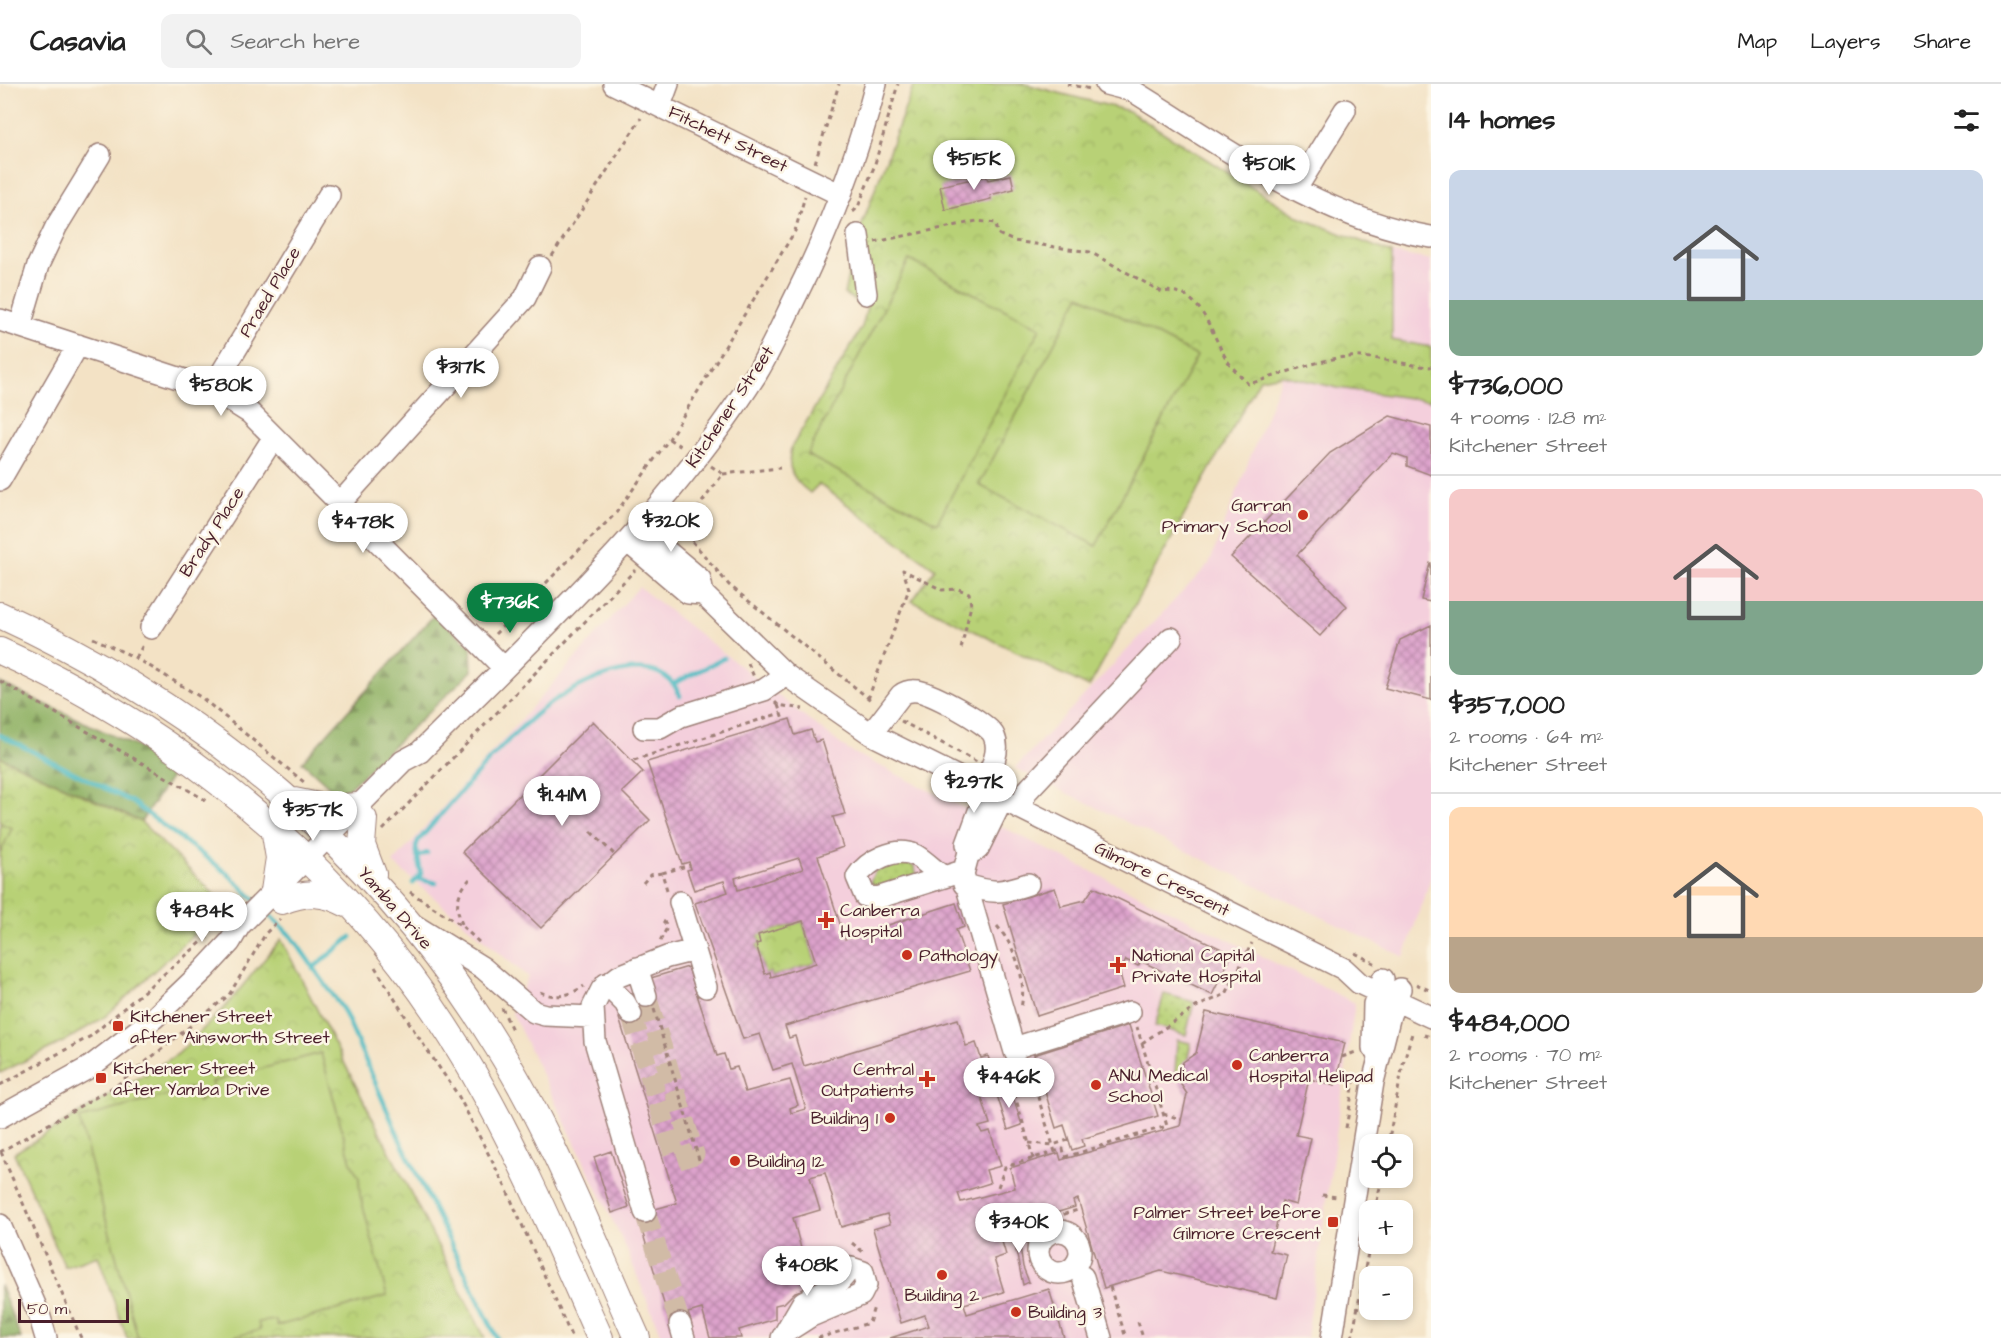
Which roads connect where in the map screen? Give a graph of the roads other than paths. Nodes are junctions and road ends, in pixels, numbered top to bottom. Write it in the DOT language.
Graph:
graph roads {
  1 [pos="614,84"];
  2 [pos="668,84"];
  3 [pos="876,84"];
  4 [pos="1106,84"];
  5 [pos="1134,87"];
  6 [pos="656,104"];
  7 [pos="1345,110"];
  8 [pos="100,155"];
  9 [pos="1296,189"];
  10 [pos="329,195"];
  11 [pos="841,195"];
  12 [pos="856,232"];
  13 [pos="1431,237"];
  14 [pos="540,267"];
  15 [pos="866,294"];
  16 [pos="0,320"];
  17 [pos="20,326"];
  18 [pos="78,345"];
  19 [pos="212,389"];
  20 [pos="274,437"];
  21 [pos="0,480"];
  22 [pos="340,503"];
  23 [pos="633,534"];
  24 [pos="0,615"];
  25 [pos="151,628"];
  26 [pos="1171,638"];
  27 [pos="0,651"];
  28 [pos="504,668"];
  29 [pos="786,675"];
  30 [pos="681,716"];
  31 [pos="871,734"];
  32 [pos="997,797"];
  33 [pos="291,801"];
  34 [pos="367,819"];
  35 [pos="274,828"];
  36 [pos="333,840"];
  37 [pos="311,862"];
  38 [pos="966,869"];
  39 [pos="942,876"];
  40 [pos="376,883"];
  41 [pos="1028,884"];
  42 [pos="350,906"];
  43 [pos="673,906"];
  44 [pos="268,910"];
  45 [pos="412,924"];
  46 [pos="695,950"];
  47 [pos="637,969"];
  48 [pos="488,975"];
  49 [pos="597,984"];
  50 [pos="1391,984"];
  51 [pos="706,987"];
  52 [pos="650,1000"];
  53 [pos="1431,1001"];
  54 [pos="470,1002"];
  55 [pos="631,1014"];
  56 [pos="592,1017"];
  57 [pos="1431,1017"];
  58 [pos="1133,1018"];
  59 [pos="0,1117"];
  60 [pos="645,1212"];
  61 [pos="0,1225"];
  62 [pos="1075,1270"];
  63 [pos="46,1338"];
  64 [pos="600,1338"];
  65 [pos="637,1338"];
  66 [pos="1101,1338"];
  67 [pos="1332,1338"];
  1 -- 6 [label="street, Fitchett Street"];
  2 -- 6 [label="street"];
  3 -- 11 [label="street, Kitchener Street"];
  4 -- 5 [label="street"];
  5 -- 9 [label="street"];
  6 -- 11 [label="street, Fitchett Street"];
  7 -- 9 [label="street"];
  8 -- 17 [label="street"];
  9 -- 13 [label="street"];
  10 -- 19 [label="street, Praed Place"];
  11 -- 23 [label="street, Kitchener Street"];
  12 -- 15 [label="street"];
  14 -- 22 [label="street"];
  16 -- 17 [label="street"];
  17 -- 18 [label="street"];
  18 -- 19 [label="street"];
  18 -- 21 [label="street"];
  19 -- 20 [label="street"];
  20 -- 22 [label="street"];
  20 -- 25 [label="street, Brady Place"];
  22 -- 28 [label="street"];
  23 -- 28 [label="street, Kitchener Street"];
  23 -- 29 [label="street, Gilmore Crescent"];
  24 -- 33 [label="main road, Yamba Drive"];
  26 -- 32 [label="street"];
  27 -- 35 [label="main road, Yamba Drive"];
  28 -- 34 [label="street, Kitchener Street"];
  29 -- 30 [label="street"];
  29 -- 31 [label="street, Gilmore Crescent"];
  31 -- 32 [label="street, Gilmore Crescent"];
  31 -- 32 [label="street"];
  32 -- 38 [label="street"];
  32 -- 50 [label="street, Gilmore Crescent"];
  33 -- 34 [label="main road"];
  33 -- 36 [label="main road, Yamba Drive"];
  34 -- 36 [label="street, Kitchener Street"];
  34 -- 40 [label="main road"];
  35 -- 37 [label="main road, Yamba Drive"];
  35 -- 44 [label="main road"];
  36 -- 37 [label="street, Kitchener Street"];
  36 -- 40 [label="main road, Yamba Drive"];
  37 -- 42 [label="main road, Yamba Drive"];
  37 -- 44 [label="street, Kitchener Street"];
  38 -- 39 [label="street"];
  38 -- 41 [label="street"];
  38 -- 58 [label="street"];
  40 -- 45 [label="main road, Yamba Drive"];
  42 -- 44 [label="main road"];
  42 -- 64 [label="main road, Yamba Drive"];
  43 -- 46 [label="street"];
  44 -- 59 [label="street, Kitchener Street"];
  45 -- 48 [label="street"];
  45 -- 54 [label="main road, Yamba Drive"];
  46 -- 47 [label="street"];
  46 -- 51 [label="street"];
  47 -- 49 [label="street"];
  47 -- 52 [label="street"];
  48 -- 54 [label="street"];
  48 -- 56 [label="street"];
  49 -- 55 [label="street"];
  49 -- 56 [label="street"];
  50 -- 53 [label="street, Gilmore Crescent"];
  50 -- 57 [label="street, Gilmore Crescent"];
  50 -- 67 [label="street"];
  54 -- 65 [label="main road, Yamba Drive"];
  56 -- 60 [label="street"];
  61 -- 63 [label="street"];
  62 -- 66 [label="street"];
}
